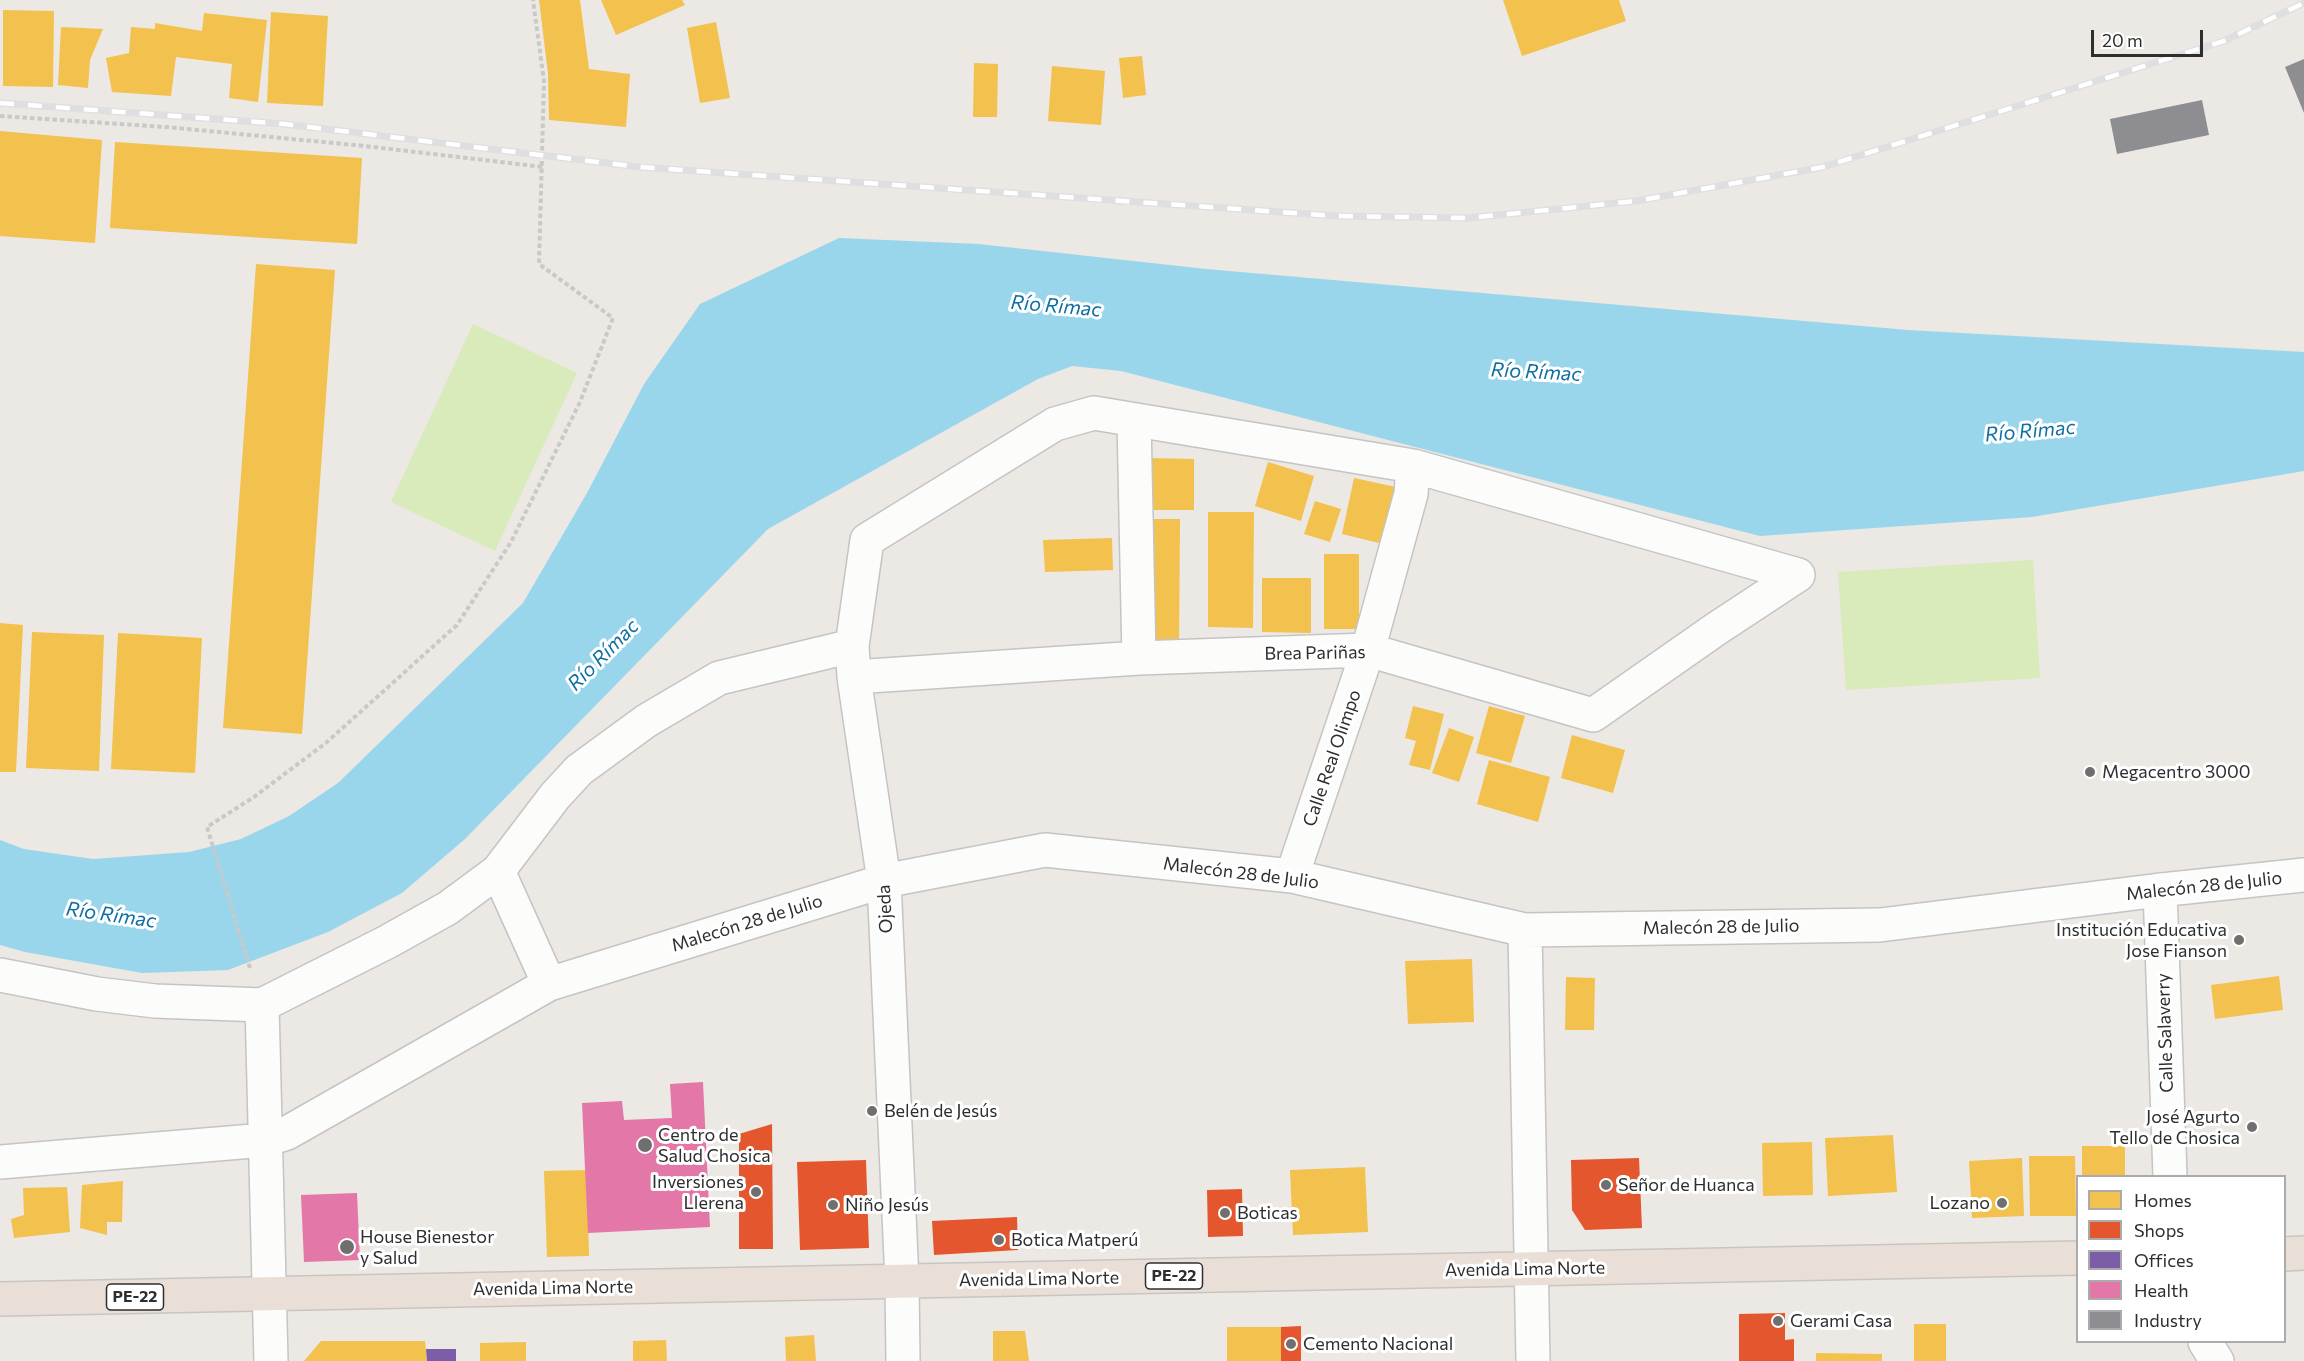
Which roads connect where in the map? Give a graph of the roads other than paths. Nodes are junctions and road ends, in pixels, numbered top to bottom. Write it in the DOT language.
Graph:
graph roads {
  1 [pos="1134,421"];
  2 [pos="1413,466"];
  3 [pos="1368,650"];
  4 [pos="1139,658"];
  5 [pos="853,661"];
  6 [pos="498,871"];
  7 [pos="1292,876"];
  8 [pos="2304,876"];
  9 [pos="884,881"];
  10 [pos="2160,890"];
  11 [pos="1525,930"];
  12 [pos="0,975"];
  13 [pos="549,984"];
  14 [pos="262,1005"];
  15 [pos="265,1140"];
  16 [pos="0,1161"];
  17 [pos="2170,1175"];
  18 [pos="2304,1253"];
  19 [pos="2286,1254"];
  20 [pos="2076,1258"];
  21 [pos="1531,1269"];
  22 [pos="902,1281"];
  23 [pos="270,1294"];
  24 [pos="0,1299"];
  25 [pos="2206,1343"];
  26 [pos="271,1361"];
  27 [pos="903,1361"];
  28 [pos="1533,1361"];
  29 [pos="2217,1361"];
  1 -- 2 [label="street"];
  1 -- 4 [label="street"];
  1 -- 5 [label="street, Ojeda"];
  2 -- 3 [label="street, Calle Real Olimpo"];
  2 -- 3 [label="street, Brea Pariñas"];
  3 -- 4 [label="street, Brea Pariñas"];
  3 -- 7 [label="street, Calle Real Olimpo"];
  4 -- 5 [label="street, Brea Pariñas"];
  5 -- 6 [label="street, Brea Pariñas"];
  5 -- 9 [label="street, Ojeda"];
  6 -- 13 [label="street"];
  6 -- 14 [label="street, Brea Pariñas"];
  7 -- 9 [label="street, Malecón 28 de Julio"];
  7 -- 11 [label="street, Malecón 28 de Julio"];
  8 -- 10 [label="street, Malecón 28 de Julio"];
  9 -- 13 [label="street, Malecón 28 de Julio"];
  9 -- 22 [label="street, Ojeda"];
  10 -- 11 [label="street, Malecón 28 de Julio"];
  10 -- 17 [label="street, Calle Salaverry"];
  11 -- 21 [label="street"];
  12 -- 14 [label="street"];
  13 -- 15 [label="street, Malecón 28 de Julio"];
  14 -- 15 [label="street"];
  15 -- 16 [label="street, Malecón 28 de Julio"];
  15 -- 23 [label="street"];
  18 -- 19 [label="highway"];
  20 -- 21 [label="highway, Avenida Lima Norte / PE-22"];
  21 -- 22 [label="highway, Avenida Lima Norte / PE-22"];
  21 -- 28 [label="street"];
  22 -- 23 [label="highway, Avenida Lima Norte / PE-22"];
  22 -- 27 [label="street, Ojeda"];
  23 -- 24 [label="highway, Avenida Lima Norte / PE-22"];
  23 -- 26 [label="street"];
  25 -- 29 [label="street"];
}
